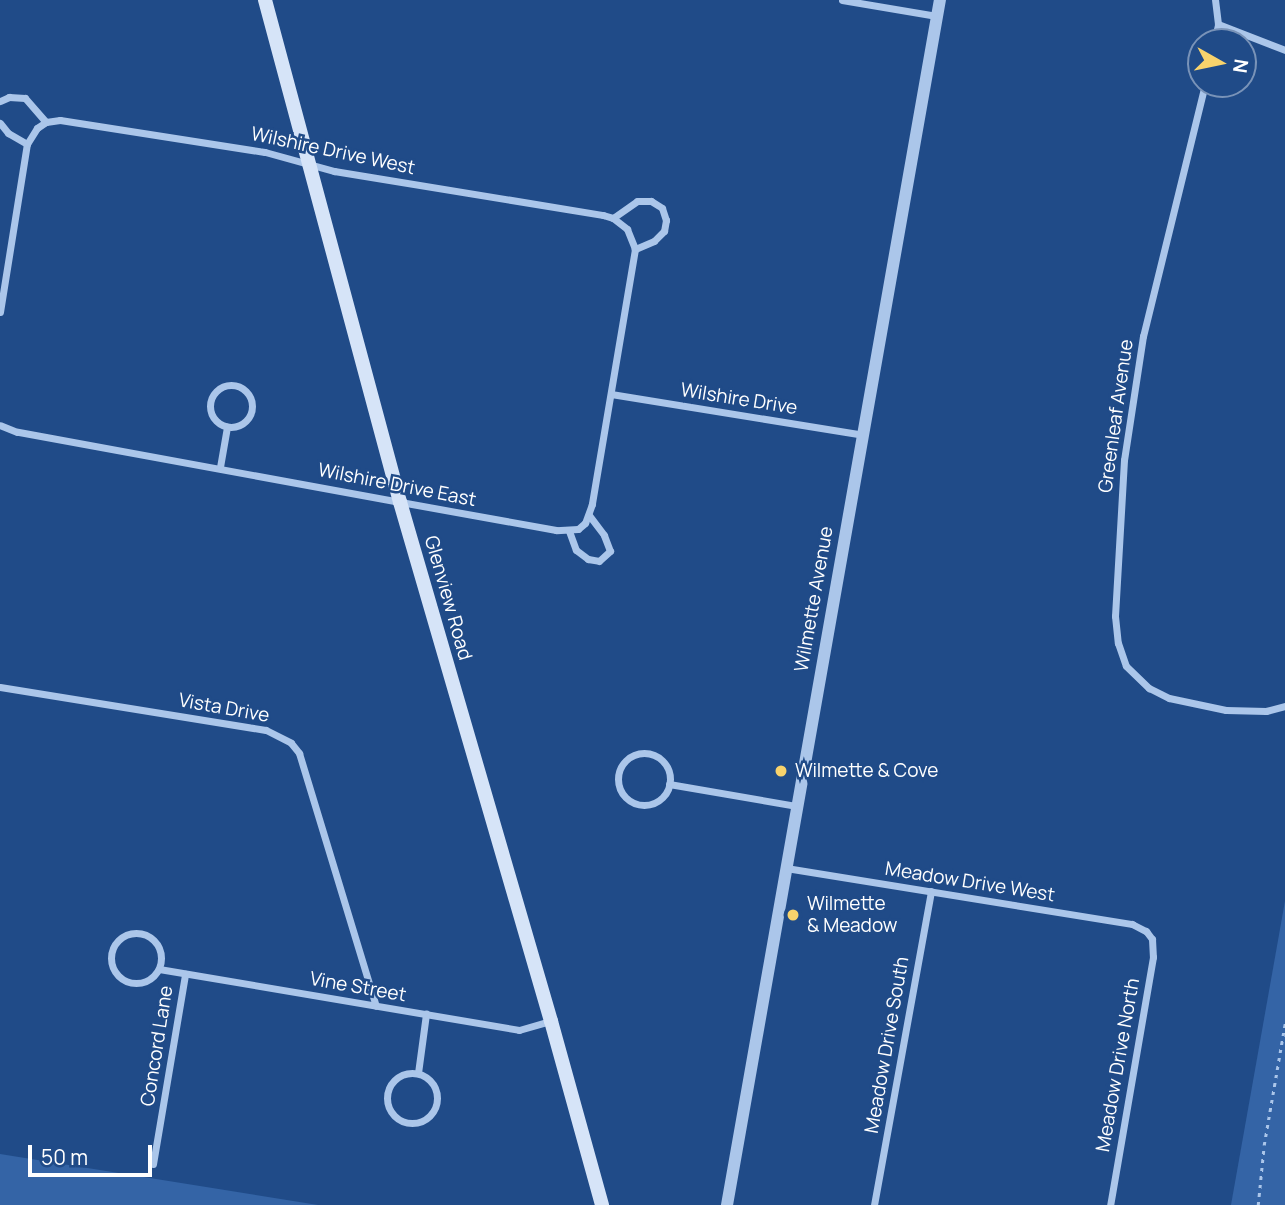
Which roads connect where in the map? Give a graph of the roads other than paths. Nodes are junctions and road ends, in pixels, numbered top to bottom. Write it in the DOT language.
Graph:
graph roads {
  1 [pos="265,0"];
  2 [pos="842,0"];
  3 [pos="940,0"];
  4 [pos="1215,0"];
  5 [pos="937,16"];
  6 [pos="1219,24"];
  7 [pos="1218,28"];
  8 [pos="1285,50"];
  9 [pos="1202,98"];
  10 [pos="0,101"];
  11 [pos="0,122"];
  12 [pos="46,122"];
  13 [pos="27,144"];
  14 [pos="308,165"];
  15 [pos="613,218"];
  16 [pos="635,249"];
  17 [pos="0,312"];
  18 [pos="611,394"];
  19 [pos="0,425"];
  20 [pos="227,427"];
  21 [pos="863,435"];
  22 [pos="220,467"];
  23 [pos="400,502"];
  24 [pos="589,515"];
  25 [pos="569,531"];
  26 [pos="0,687"];
  27 [pos="1285,706"];
  28 [pos="669,784"];
  29 [pos="797,806"];
  30 [pos="786,868"];
  31 [pos="931,891"];
  32 [pos="1146,931"];
  33 [pos="159,969"];
  34 [pos="185,974"];
  35 [pos="376,1006"];
  36 [pos="426,1014"];
  37 [pos="551,1021"];
  38 [pos="418,1073"];
  39 [pos="153,1164"];
  40 [pos="602,1205"];
  41 [pos="727,1205"];
  42 [pos="874,1205"];
  43 [pos="1110,1205"];
  1 -- 14 [label="main road, Glenview Road"];
  2 -- 5 [label="street"];
  3 -- 5 [label="street, Wilmette Avenue"];
  4 -- 6 [label="street"];
  5 -- 21 [label="street, Wilmette Avenue"];
  6 -- 7 [label="street"];
  6 -- 8 [label="street"];
  9 -- 27 [label="street, Greenleaf Avenue"];
  10 -- 12 [label="street"];
  11 -- 13 [label="street"];
  12 -- 13 [label="street"];
  12 -- 14 [label="street, Wilshire Drive West"];
  13 -- 17 [label="street"];
  14 -- 15 [label="street, Wilshire Drive West"];
  14 -- 23 [label="main road, Glenview Road"];
  15 -- 16 [label="street"];
  15 -- 16 [label="street"];
  16 -- 18 [label="street"];
  18 -- 21 [label="street, Wilshire Drive"];
  18 -- 24 [label="street"];
  19 -- 22 [label="street, Wilshire Drive East"];
  20 -- 20 [label="street"];
  20 -- 22 [label="street"];
  21 -- 29 [label="street, Wilmette Avenue"];
  22 -- 23 [label="street, Wilshire Drive East"];
  23 -- 25 [label="street, Wilshire Drive East"];
  23 -- 37 [label="main road, Glenview Road"];
  24 -- 25 [label="street"];
  24 -- 25 [label="street"];
  26 -- 35 [label="street, Vista Drive"];
  28 -- 28 [label="street"];
  28 -- 29 [label="street"];
  29 -- 30 [label="street, Wilmette Avenue"];
  30 -- 31 [label="street, Meadow Drive West"];
  30 -- 41 [label="street, Wilmette Avenue"];
  31 -- 32 [label="street, Meadow Drive West"];
  31 -- 42 [label="street, Meadow Drive South"];
  32 -- 43 [label="street, Meadow Drive North"];
  33 -- 33 [label="street"];
  33 -- 34 [label="street, Vine Street"];
  34 -- 35 [label="street, Vine Street"];
  34 -- 39 [label="street, Concord Lane"];
  35 -- 36 [label="street, Vine Street"];
  36 -- 37 [label="street, Vine Street"];
  36 -- 38 [label="street"];
  37 -- 40 [label="main road, Glenview Road"];
  38 -- 38 [label="street"];
}
